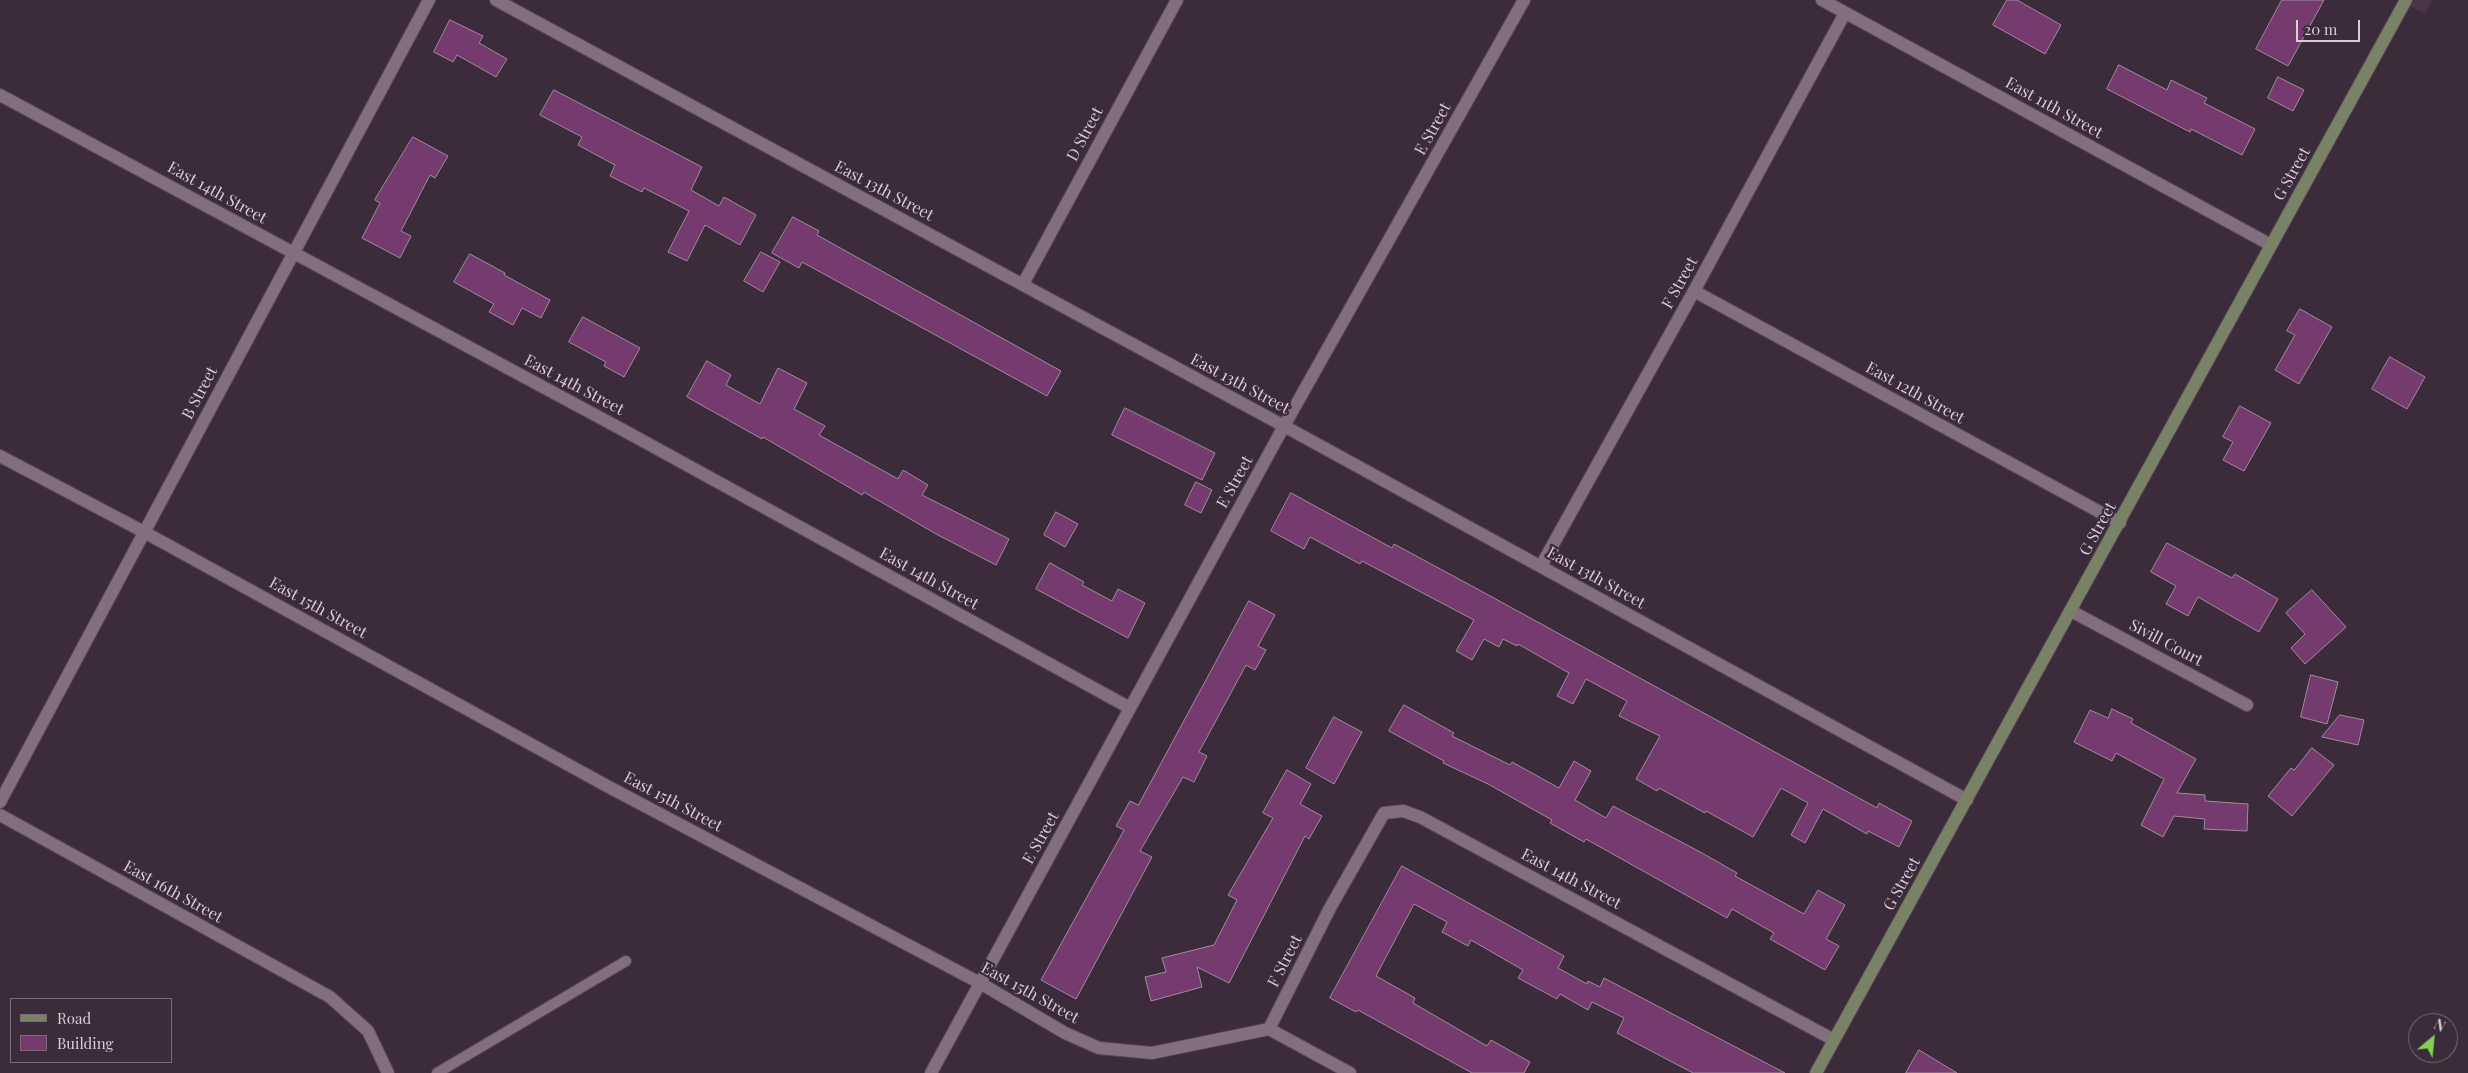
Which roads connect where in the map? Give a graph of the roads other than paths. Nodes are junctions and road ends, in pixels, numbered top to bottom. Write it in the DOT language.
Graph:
graph roads {
  1 [pos="429,0"];
  2 [pos="496,0"];
  3 [pos="1524,0"];
  4 [pos="1822,0"];
  5 [pos="2406,0"];
  6 [pos="1172,2"];
  7 [pos="1845,12"];
  8 [pos="0,94"];
  9 [pos="2271,245"];
  10 [pos="293,253"];
  11 [pos="1023,284"];
  12 [pos="1694,291"];
  13 [pos="1284,426"];
  14 [pos="0,456"];
  15 [pos="2120,523"];
  16 [pos="144,532"];
  17 [pos="1540,566"];
  18 [pos="2071,611"];
  19 [pos="2247,704"];
  20 [pos="1130,708"];
  21 [pos="1967,800"];
  22 [pos="0,802"];
  23 [pos="0,815"];
  24 [pos="1330,908"];
  25 [pos="626,962"];
  26 [pos="980,983"];
  27 [pos="1269,1029"];
  28 [pos="1834,1040"];
  29 [pos="388,1073"];
  30 [pos="436,1073"];
  31 [pos="931,1073"];
  32 [pos="1350,1073"];
  33 [pos="1816,1073"];
  1 -- 10 [label="street, B Street"];
  2 -- 11 [label="street, East 13th Street"];
  3 -- 13 [label="street, E Street"];
  4 -- 7 [label="street, East 11th Street"];
  5 -- 9 [label="main road, G Street"];
  6 -- 11 [label="street, D Street"];
  7 -- 9 [label="street, East 11th Street"];
  7 -- 12 [label="street, F Street"];
  8 -- 10 [label="street, East 14th Street"];
  9 -- 15 [label="main road, G Street"];
  10 -- 16 [label="street, B Street"];
  10 -- 20 [label="street, East 14th Street"];
  11 -- 13 [label="street, East 13th Street"];
  12 -- 15 [label="street, East 12th Street"];
  12 -- 17 [label="street, F Street"];
  13 -- 17 [label="street, East 13th Street"];
  13 -- 20 [label="street, E Street"];
  14 -- 16 [label="street, East 15th Street"];
  15 -- 18 [label="main road, G Street"];
  16 -- 22 [label="street, B Street"];
  16 -- 26 [label="street, East 15th Street"];
  17 -- 21 [label="street, East 13th Street"];
  18 -- 19 [label="street, Sivill Court"];
  18 -- 21 [label="main road, G Street"];
  20 -- 26 [label="street, E Street"];
  21 -- 28 [label="main road, G Street"];
  23 -- 29 [label="street, East 16th Street"];
  24 -- 27 [label="street, F Street"];
  24 -- 28 [label="street, East 14th Street"];
  25 -- 30 [label="lane"];
  26 -- 27 [label="street, East 15th Street"];
  26 -- 31 [label="street"];
  27 -- 32 [label="street"];
  28 -- 33 [label="main road, G Street"];
}
